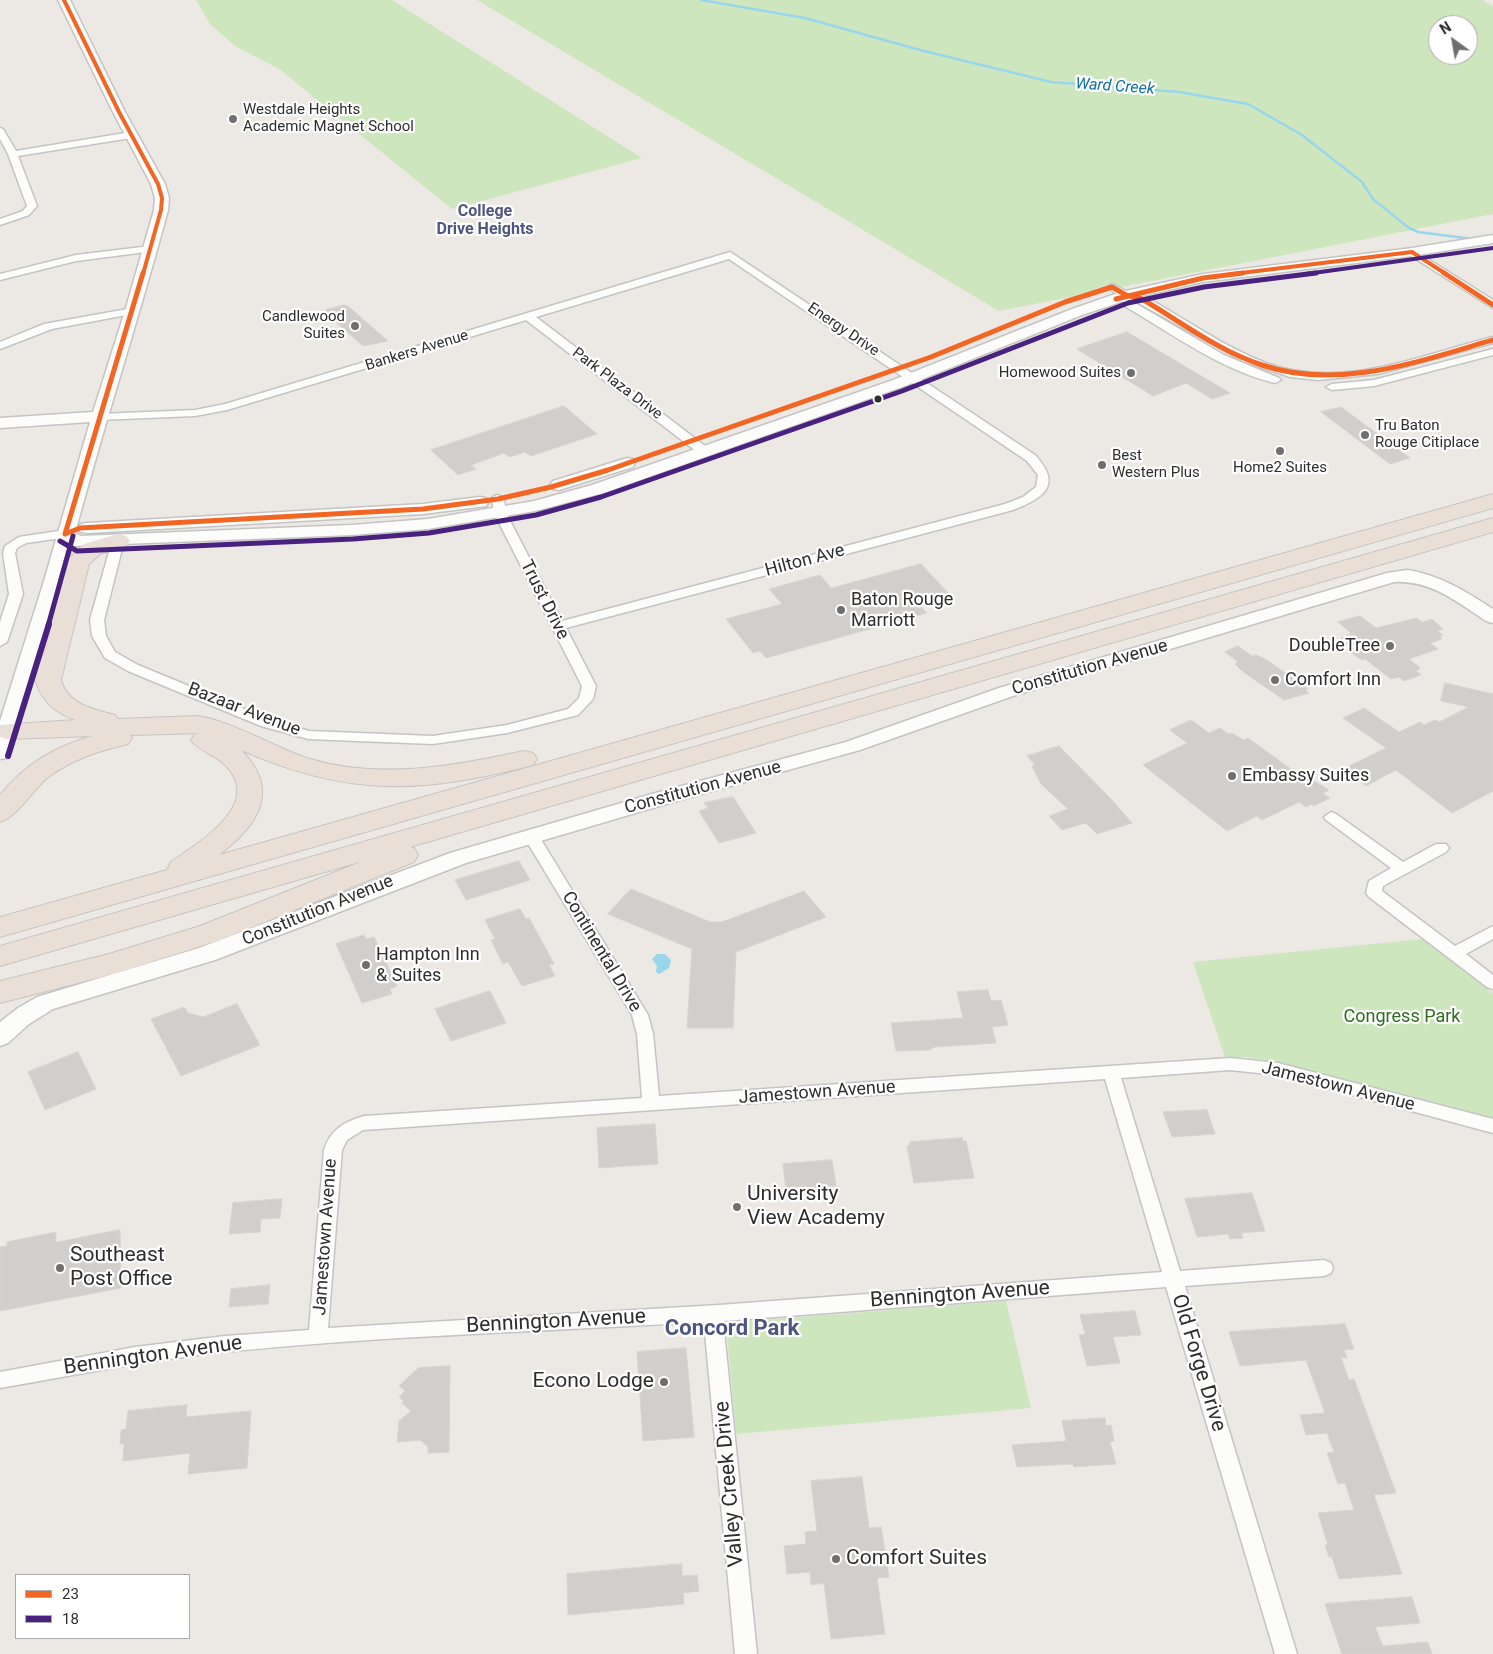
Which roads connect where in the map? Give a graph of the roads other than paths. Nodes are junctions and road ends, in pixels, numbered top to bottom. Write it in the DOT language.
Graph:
graph roads {
  1 [pos="64,0"];
  2 [pos="0,131"];
  3 [pos="131,135"];
  4 [pos="13,154"];
  5 [pos="0,222"];
  6 [pos="1493,228"];
  7 [pos="1493,239"];
  8 [pos="150,250"];
  9 [pos="1419,251"];
  10 [pos="730,255"];
  11 [pos="0,277"];
  12 [pos="1119,291"];
  13 [pos="1493,305"];
  14 [pos="133,311"];
  15 [pos="529,317"];
  16 [pos="1206,334"];
  17 [pos="1191,340"];
  18 [pos="1493,340"];
  19 [pos="0,346"];
  20 [pos="1445,352"];
  21 [pos="1493,352"];
  22 [pos="1457,361"];
  23 [pos="906,373"];
  24 [pos="1356,375"];
  25 [pos="1278,376"];
  26 [pos="1365,384"];
  27 [pos="797,404"];
  28 [pos="99,417"];
  29 [pos="792,421"];
  30 [pos="0,423"];
  31 [pos="691,441"];
  32 [pos="705,452"];
  33 [pos="1044,481"];
  34 [pos="551,487"];
  35 [pos="1493,487"];
  36 [pos="1493,501"];
  37 [pos="499,506"];
  38 [pos="535,506"];
  39 [pos="401,510"];
  40 [pos="338,514"];
  41 [pos="227,520"];
  42 [pos="1493,525"];
  43 [pos="346,531"];
  44 [pos="304,533"];
  45 [pos="65,534"];
  46 [pos="214,537"];
  47 [pos="118,541"];
  48 [pos="1493,617"];
  49 [pos="557,626"];
  50 [pos="0,642"];
  51 [pos="586,699"];
  52 [pos="125,731"];
  53 [pos="3,742"];
  54 [pos="539,800"];
  55 [pos="0,814"];
  56 [pos="1331,817"];
  57 [pos="532,837"];
  58 [pos="1441,848"];
  59 [pos="1402,869"];
  60 [pos="167,879"];
  61 [pos="105,911"];
  62 [pos="0,927"];
  63 [pos="1493,932"];
  64 [pos="1453,954"];
  65 [pos="0,956"];
  66 [pos="1493,983"];
  67 [pos="8,991"];
  68 [pos="1,1044"];
  69 [pos="1112,1072"];
  70 [pos="651,1104"];
  71 [pos="1493,1126"];
  72 [pos="1324,1268"];
  73 [pos="1173,1279"];
  74 [pos="714,1314"];
  75 [pos="318,1336"];
  76 [pos="0,1380"];
  77 [pos="746,1654"];
  78 [pos="1286,1654"];
  1 -- 3 [label="street"];
  2 -- 4 [label="street"];
  3 -- 4 [label="street"];
  3 -- 8 [label="street"];
  4 -- 5 [label="street"];
  6 -- 12 [label="street"];
  7 -- 9 [label="street"];
  8 -- 11 [label="street"];
  8 -- 14 [label="street"];
  9 -- 12 [label="street"];
  9 -- 13 [label="street"];
  10 -- 15 [label="street, Bankers Avenue"];
  10 -- 23 [label="street, Energy Drive"];
  12 -- 16 [label="street"];
  12 -- 17 [label="street"];
  12 -- 23 [label="street"];
  14 -- 19 [label="street"];
  14 -- 28 [label="street"];
  15 -- 28 [label="street, Bankers Avenue"];
  15 -- 31 [label="street, Park Plaza Drive"];
  16 -- 17 [label="street"];
  16 -- 25 [label="street"];
  17 -- 25 [label="street"];
  18 -- 20 [label="street"];
  20 -- 22 [label="street"];
  20 -- 24 [label="street"];
  21 -- 22 [label="street"];
  22 -- 26 [label="street"];
  23 -- 27 [label="street"];
  23 -- 29 [label="street"];
  23 -- 33 [label="street, Energy Drive"];
  24 -- 25 [label="street"];
  24 -- 26 [label="street"];
  25 -- 26 [label="street"];
  27 -- 29 [label="street"];
  27 -- 31 [label="street"];
  28 -- 30 [label="street"];
  28 -- 45 [label="street"];
  29 -- 32 [label="street"];
  31 -- 32 [label="street, Park Plaza Drive"];
  31 -- 34 [label="street"];
  32 -- 38 [label="street"];
  33 -- 49 [label="street, Hilton Ave"];
  34 -- 37 [label="street"];
  34 -- 38 [label="street"];
  35 -- 52 [label="highway"];
  36 -- 60 [label="highway"];
  37 -- 38 [label="street"];
  37 -- 39 [label="street"];
  37 -- 43 [label="street"];
  37 -- 49 [label="street, Trust Drive"];
  39 -- 40 [label="street"];
  39 -- 43 [label="street"];
  40 -- 41 [label="street"];
  40 -- 44 [label="street"];
  41 -- 45 [label="street"];
  41 -- 46 [label="street"];
  42 -- 54 [label="highway"];
  43 -- 44 [label="street"];
  44 -- 46 [label="street"];
  45 -- 47 [label="street"];
  45 -- 50 [label="street"];
  45 -- 53 [label="street"];
  46 -- 47 [label="street"];
  47 -- 51 [label="street, Bazaar Avenue"];
  47 -- 52 [label="highway"];
  48 -- 57 [label="street, Constitution Avenue"];
  49 -- 51 [label="street, Trust Drive"];
  52 -- 53 [label="highway"];
  52 -- 55 [label="highway"];
  52 -- 60 [label="highway"];
  54 -- 61 [label="highway"];
  54 -- 67 [label="highway"];
  56 -- 59 [label="street"];
  57 -- 68 [label="street, Constitution Avenue"];
  57 -- 70 [label="street, Continental Drive"];
  58 -- 59 [label="street"];
  59 -- 64 [label="street"];
  60 -- 61 [label="highway"];
  61 -- 62 [label="highway"];
  61 -- 65 [label="highway"];
  63 -- 64 [label="street"];
  64 -- 66 [label="street"];
  69 -- 70 [label="street, Jamestown Avenue"];
  69 -- 71 [label="street, Jamestown Avenue"];
  69 -- 73 [label="street, Old Forge Drive"];
  70 -- 75 [label="street, Jamestown Avenue"];
  72 -- 73 [label="street, Bennington Avenue"];
  73 -- 74 [label="street, Bennington Avenue"];
  73 -- 78 [label="street, Old Forge Drive"];
  74 -- 75 [label="street, Bennington Avenue"];
  74 -- 77 [label="street, Valley Creek Drive"];
  75 -- 76 [label="street, Bennington Avenue"];
}
